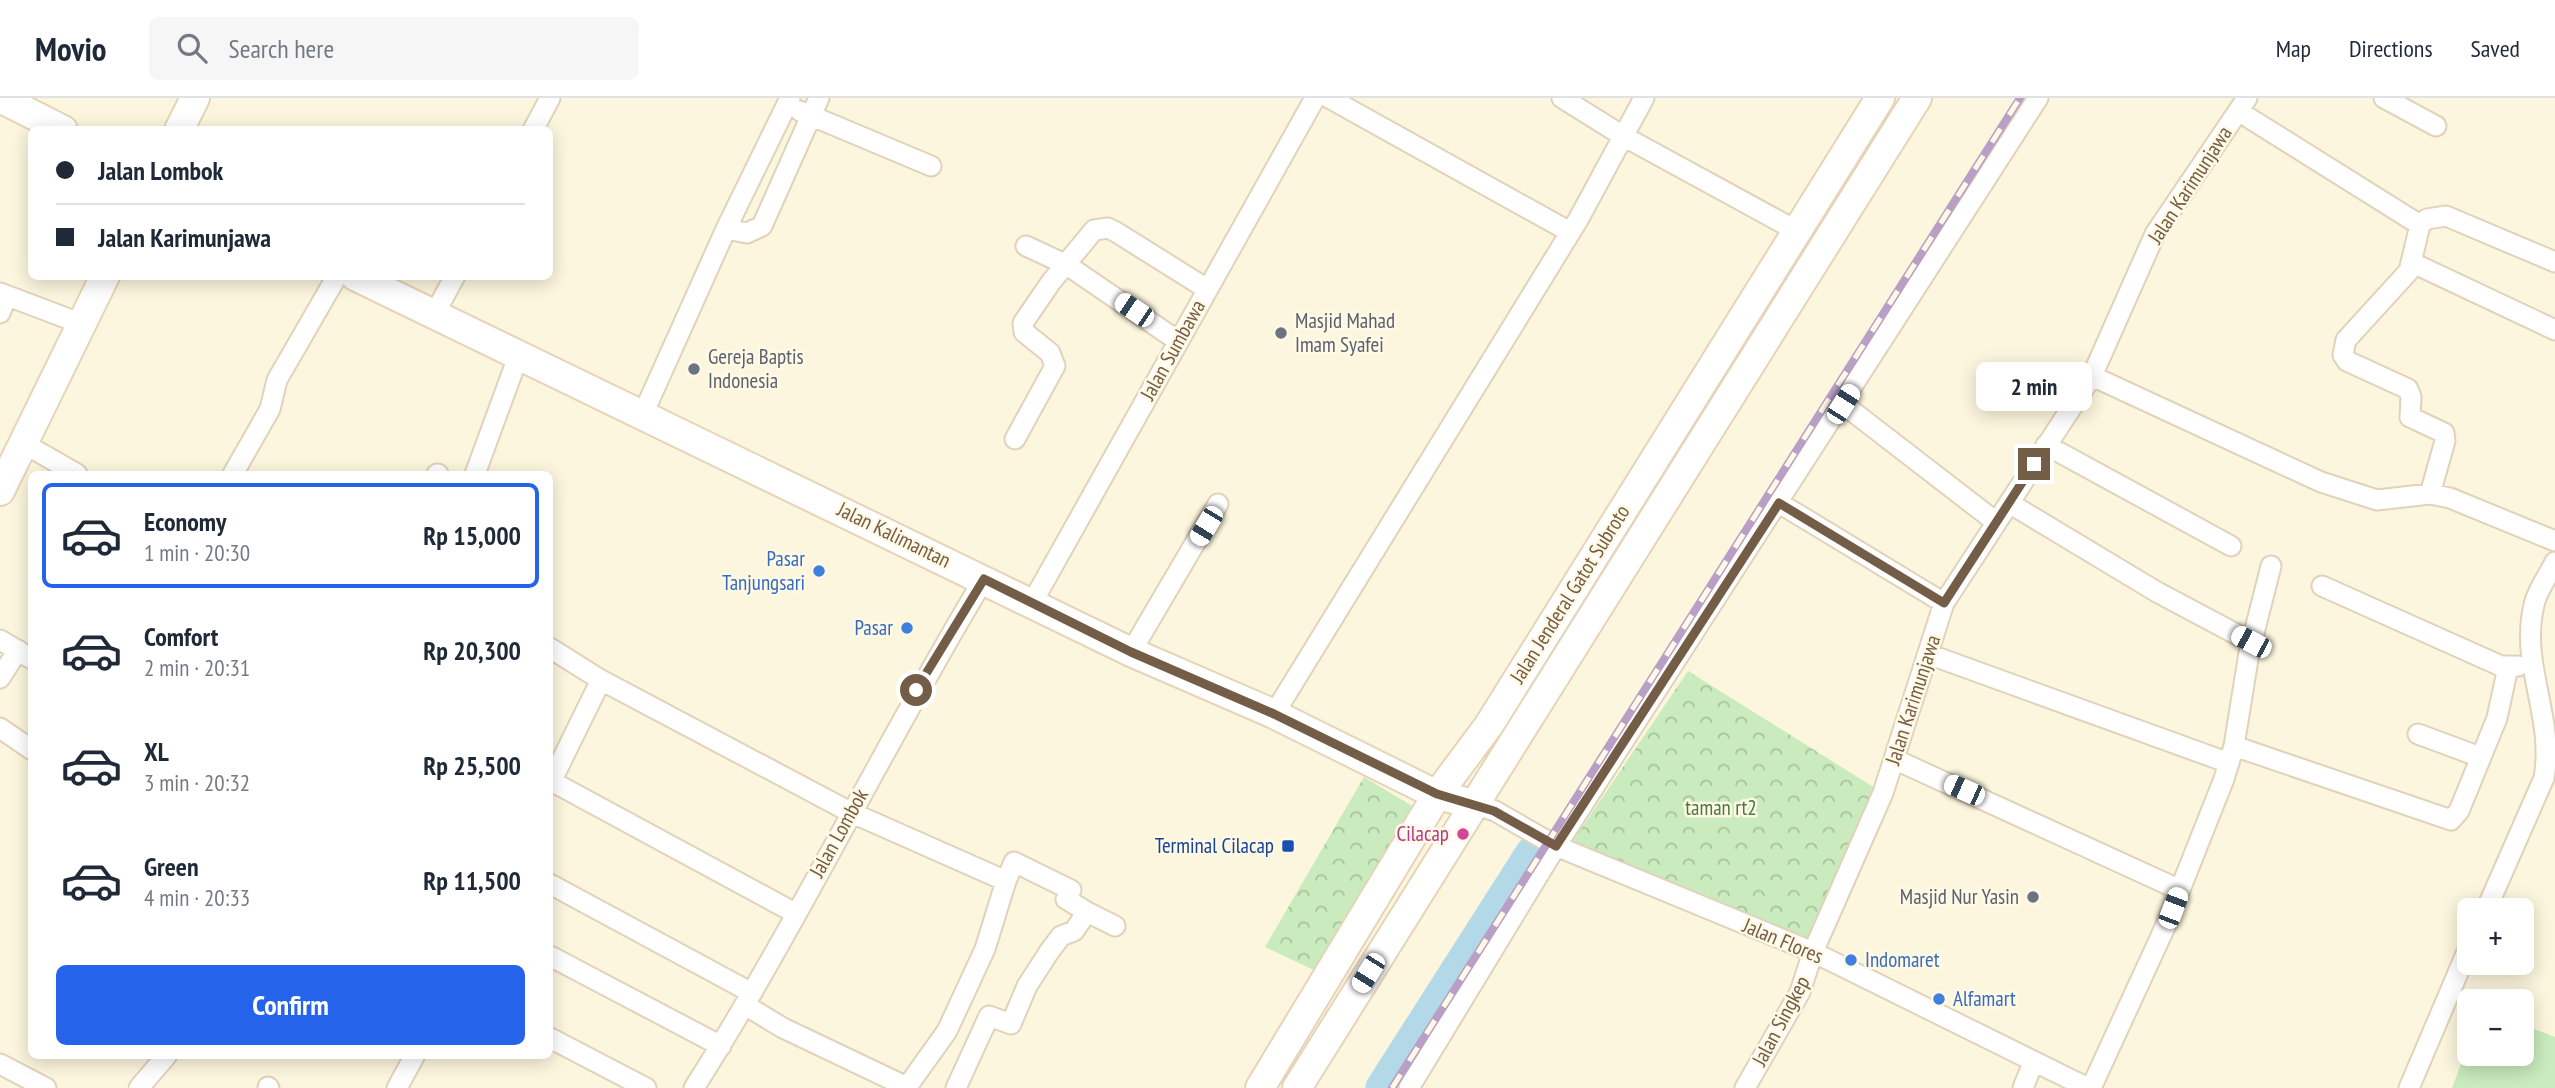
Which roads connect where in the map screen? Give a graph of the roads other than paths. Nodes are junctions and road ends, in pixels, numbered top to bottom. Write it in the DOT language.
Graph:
graph roads {
  1 [pos="0,98"];
  2 [pos="195,98"];
  3 [pos="550,98"];
  4 [pos="1315,98"];
  5 [pos="1329,98"];
  6 [pos="1562,98"];
  7 [pos="1644,98"];
  8 [pos="1880,98"];
  9 [pos="1917,98"];
  10 [pos="2038,98"];
  11 [pos="2384,98"];
  12 [pos="788,102"];
  13 [pos="2242,105"];
  14 [pos="815,107"];
  15 [pos="55,126"];
  16 [pos="180,126"];
  17 [pos="536,126"];
  18 [pos="2435,126"];
  19 [pos="1623,136"];
  20 [pos="931,166"];
  21 [pos="2420,225"];
  22 [pos="726,229"];
  23 [pos="1797,231"];
  24 [pos="1570,232"];
  25 [pos="1026,246"];
  26 [pos="2555,262"];
  27 [pos="2413,263"];
  28 [pos="1067,265"];
  29 [pos="104,280"];
  30 [pos="335,280"];
  31 [pos="364,280"];
  32 [pos="453,280"];
  33 [pos="1208,289"];
  34 [pos="2,301"];
  35 [pos="435,313"];
  36 [pos="82,324"];
  37 [pos="2555,330"];
  38 [pos="1178,341"];
  39 [pos="518,357"];
  40 [pos="2092,376"];
  41 [pos="1843,404"];
  42 [pos="643,414"];
  43 [pos="1015,439"];
  44 [pos="23,443"];
  45 [pos="2046,445"];
  46 [pos="72,471"];
  47 [pos="235,471"];
  48 [pos="476,471"];
  49 [pos="0,491"];
  50 [pos="2430,494"];
  51 [pos="1779,503"];
  52 [pos="2009,503"];
  53 [pos="1218,504"];
  54 [pos="1996,522"];
  55 [pos="2555,541"];
  56 [pos="2231,546"];
  57 [pos="2555,562"];
  58 [pos="2271,566"];
  59 [pos="984,579"];
  60 [pos="2322,586"];
  61 [pos="1032,603"];
  62 [pos="1944,603"];
  63 [pos="0,640"];
  64 [pos="2251,642"];
  65 [pos="553,650"];
  66 [pos="1131,652"];
  67 [pos="25,654"];
  68 [pos="1927,654"];
  69 [pos="2533,664"];
  70 [pos="2508,667"];
  71 [pos="0,678"];
  72 [pos="601,680"];
  73 [pos="1274,714"];
  74 [pos="0,728"];
  75 [pos="2418,734"];
  76 [pos="2553,735"];
  77 [pos="28,747"];
  78 [pos="2231,755"];
  79 [pos="2480,757"];
  80 [pos="1894,759"];
  81 [pos="553,773"];
  82 [pos="553,776"];
  83 [pos="1437,794"];
  84 [pos="1474,804"];
  85 [pos="850,812"];
  86 [pos="1556,846"];
  87 [pos="1006,881"];
  88 [pos="553,886"];
  89 [pos="2180,890"];
  90 [pos="2491,898"];
  91 [pos="1087,912"];
  92 [pos="795,913"];
  93 [pos="1115,926"];
  94 [pos="1812,952"];
  95 [pos="553,958"];
  96 [pos="2457,975"];
  97 [pos="748,999"];
  98 [pos="553,1040"];
  99 [pos="721,1046"];
  100 [pos="164,1059"];
  101 [pos="413,1059"];
  102 [pos="2033,1063"];
  103 [pos="0,1064"];
  104 [pos="908,1087"];
  105 [pos="47,1088"];
  106 [pos="139,1088"];
  107 [pos="397,1088"];
  108 [pos="646,1088"];
  109 [pos="694,1088"];
  110 [pos="957,1088"];
  111 [pos="1260,1088"];
  112 [pos="1297,1088"];
  113 [pos="1409,1088"];
  114 [pos="1745,1088"];
  115 [pos="2023,1088"];
  116 [pos="2090,1088"];
  117 [pos="2409,1088"];
  1 -- 15 [label="main road"];
  2 -- 16 [label="main road"];
  3 -- 17 [label="street"];
  4 -- 33 [label="street, Jalan Sumbawa"];
  5 -- 24 [label="street"];
  6 -- 19 [label="street"];
  7 -- 19 [label="street"];
  8 -- 23 [label="main road, Jalan Jenderal Gatot Subroto"];
  9 -- 84 [label="main road, Jalan Jenderal Gatot Subroto"];
  10 -- 41 [label="street"];
  11 -- 18 [label="street"];
  12 -- 14 [label="street"];
  12 -- 22 [label="street"];
  13 -- 21 [label="street"];
  13 -- 40 [label="street, Jalan Karimunjawa"];
  14 -- 20 [label="street"];
  14 -- 22 [label="street"];
  19 -- 23 [label="street"];
  19 -- 24 [label="street"];
  21 -- 26 [label="street"];
  21 -- 27 [label="street"];
  22 -- 42 [label="street"];
  23 -- 83 [label="main road, Jalan Jenderal Gatot Subroto"];
  24 -- 73 [label="street"];
  25 -- 28 [label="street"];
  27 -- 37 [label="street"];
  27 -- 50 [label="street"];
  28 -- 33 [label="street"];
  28 -- 38 [label="street"];
  28 -- 43 [label="street"];
  29 -- 36 [label="main road"];
  30 -- 47 [label="street"];
  31 -- 35 [label="main road, Jalan Kalimantan"];
  32 -- 35 [label="street"];
  33 -- 38 [label="street, Jalan Sumbawa"];
  34 -- 36 [label="street"];
  35 -- 39 [label="main road, Jalan Kalimantan"];
  36 -- 44 [label="main road"];
  38 -- 61 [label="street, Jalan Sumbawa"];
  39 -- 42 [label="main road, Jalan Kalimantan"];
  39 -- 48 [label="street"];
  40 -- 45 [label="street, Jalan Karimunjawa"];
  40 -- 50 [label="street"];
  41 -- 51 [label="street"];
  41 -- 54 [label="street"];
  42 -- 59 [label="main road, Jalan Kalimantan"];
  44 -- 46 [label="street"];
  44 -- 49 [label="main road"];
  45 -- 52 [label="street, Jalan Karimunjawa"];
  45 -- 56 [label="street"];
  50 -- 55 [label="street"];
  51 -- 62 [label="street"];
  51 -- 86 [label="street"];
  52 -- 54 [label="street, Jalan Karimunjawa"];
  52 -- 64 [label="street"];
  53 -- 66 [label="street"];
  54 -- 62 [label="street, Jalan Karimunjawa"];
  57 -- 69 [label="street"];
  58 -- 64 [label="street"];
  59 -- 61 [label="main road, Jalan Kalimantan"];
  59 -- 85 [label="street, Jalan Lombok"];
  60 -- 70 [label="street"];
  61 -- 66 [label="main road, Jalan Kalimantan"];
  62 -- 68 [label="street, Jalan Karimunjawa"];
  63 -- 67 [label="street"];
  64 -- 78 [label="street"];
  65 -- 72 [label="street"];
  66 -- 73 [label="main road, Jalan Kalimantan"];
  67 -- 71 [label="street"];
  68 -- 78 [label="street"];
  68 -- 80 [label="street, Jalan Karimunjawa"];
  69 -- 70 [label="street"];
  69 -- 76 [label="street"];
  70 -- 79 [label="street"];
  72 -- 81 [label="street"];
  72 -- 85 [label="street"];
  73 -- 83 [label="main road, Jalan Kalimantan"];
  74 -- 77 [label="street"];
  75 -- 79 [label="street"];
  76 -- 90 [label="street"];
  78 -- 79 [label="street"];
  78 -- 89 [label="street"];
  80 -- 89 [label="street"];
  80 -- 94 [label="street, Jalan Karimunjawa"];
  82 -- 92 [label="street"];
  83 -- 84 [label="main road, Jalan Kalimantan"];
  83 -- 111 [label="main road, Jalan Jenderal Gatot Subroto"];
  84 -- 86 [label="street, Jalan Flores"];
  84 -- 112 [label="main road, Jalan Jenderal Gatot Subroto"];
  85 -- 87 [label="street"];
  85 -- 92 [label="street, Jalan Lombok"];
  86 -- 94 [label="street, Jalan Flores"];
  86 -- 113 [label="street"];
  87 -- 91 [label="street"];
  87 -- 104 [label="street"];
  88 -- 97 [label="street"];
  89 -- 116 [label="street"];
  91 -- 93 [label="street"];
  91 -- 110 [label="street"];
  92 -- 97 [label="street, Jalan Lombok"];
  94 -- 102 [label="street, Jalan Flores"];
  94 -- 114 [label="street, Jalan Singkep"];
  95 -- 99 [label="street"];
  96 -- 117 [label="street"];
  97 -- 99 [label="street, Jalan Lombok"];
  97 -- 104 [label="street"];
  98 -- 108 [label="street"];
  99 -- 109 [label="street, Jalan Lombok"];
  100 -- 106 [label="street"];
  101 -- 107 [label="street"];
  102 -- 115 [label="street"];
  102 -- 116 [label="street, Jalan Flores"];
  103 -- 105 [label="street"];
}
